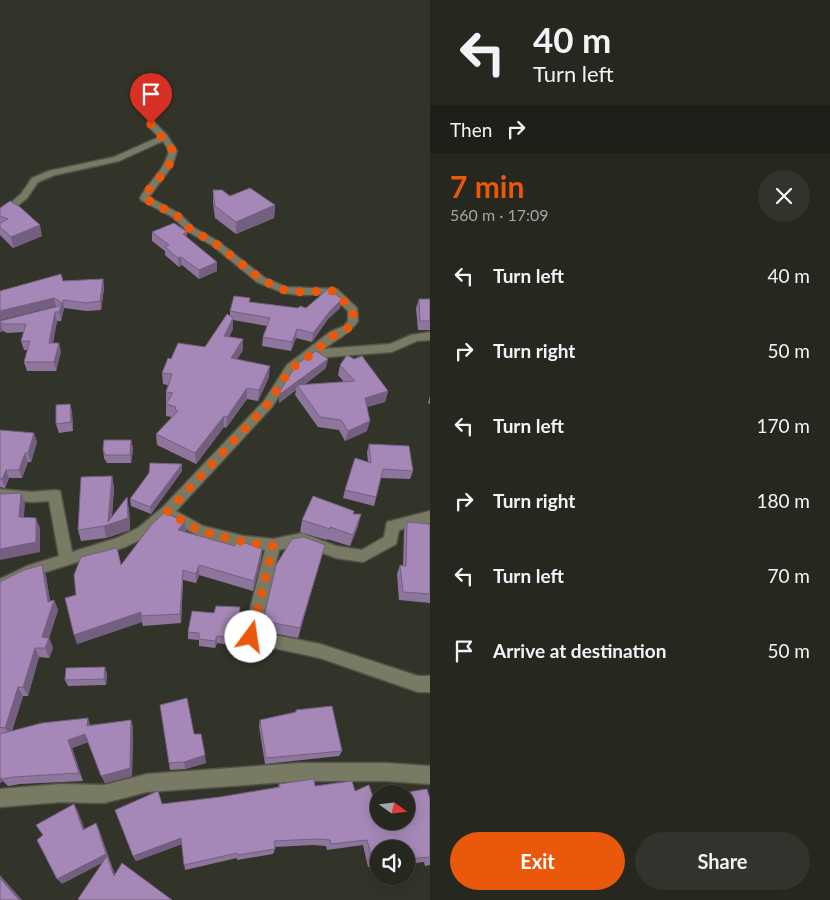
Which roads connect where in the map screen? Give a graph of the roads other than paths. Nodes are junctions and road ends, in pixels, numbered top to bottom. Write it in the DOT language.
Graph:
graph roads {
  1 [pos="151,124"];
  2 [pos="164,137"];
  3 [pos="0,217"];
  4 [pos="430,336"];
  5 [pos="311,354"];
  6 [pos="0,494"];
  7 [pos="167,512"];
  8 [pos="430,517"];
  9 [pos="273,546"];
  10 [pos="66,558"];
  11 [pos="0,586"];
  12 [pos="430,684"];
  13 [pos="430,775"];
  14 [pos="0,798"];
  1 -- 2 [label="street"];
  2 -- 3 [label="street"];
  2 -- 5 [label="street"];
  4 -- 5 [label="street"];
  5 -- 7 [label="street"];
  6 -- 10 [label="street"];
  7 -- 9 [label="street"];
  7 -- 10 [label="street"];
  8 -- 9 [label="street"];
  9 -- 12 [label="street"];
  10 -- 11 [label="street"];
  13 -- 14 [label="street"];
}
